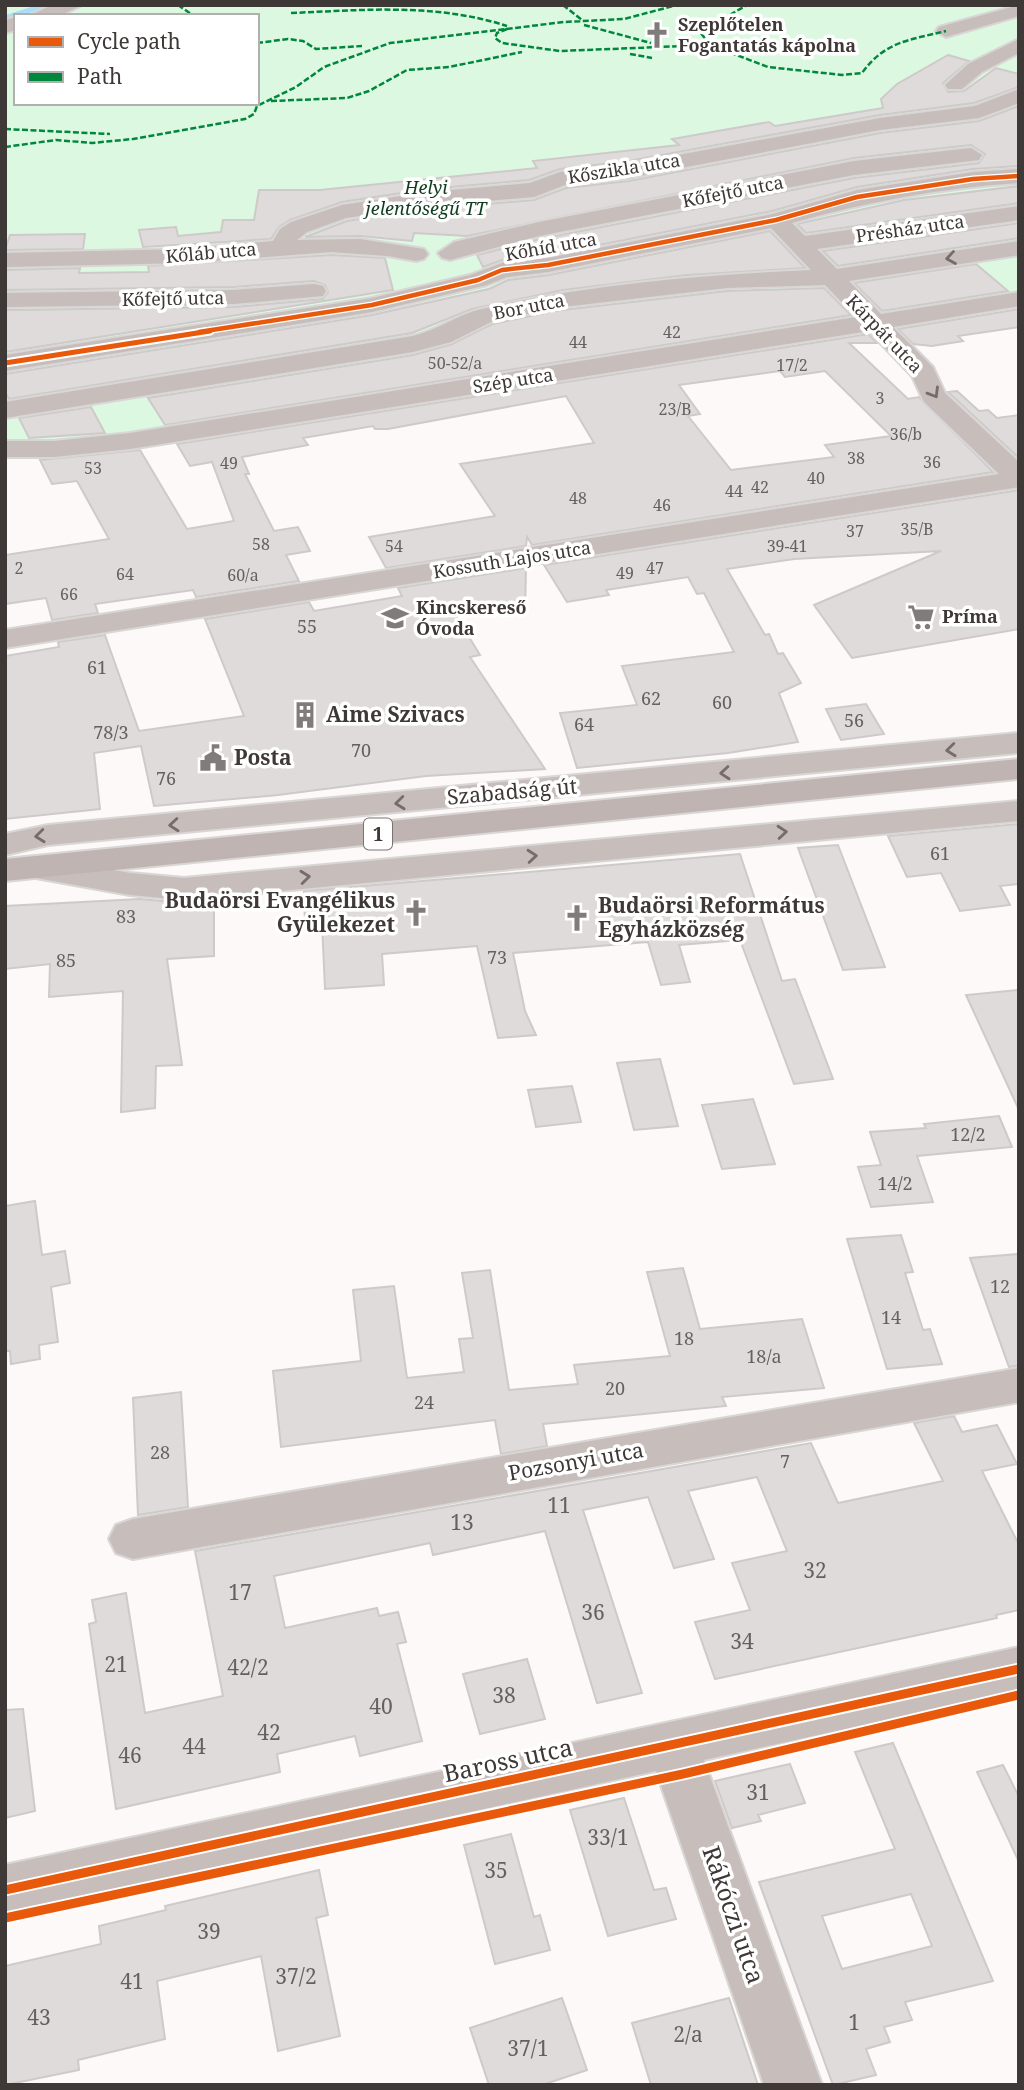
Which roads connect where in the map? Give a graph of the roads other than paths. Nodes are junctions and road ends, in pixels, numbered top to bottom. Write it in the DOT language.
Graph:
graph roads {
  1 [pos="72,5"];
  2 [pos="1019,10"];
  3 [pos="45,14"];
  4 [pos="946,31"];
  5 [pos="1019,45"];
  6 [pos="955,85"];
  7 [pos="1019,95"];
  8 [pos="1002,155"];
  9 [pos="1019,176"];
  10 [pos="534,190"];
  11 [pos="1019,213"];
  12 [pos="606,217"];
  13 [pos="776,220"];
  14 [pos="801,244"];
  15 [pos="282,247"];
  16 [pos="1019,248"];
  17 [pos="5,260"];
  18 [pos="419,261"];
  19 [pos="387,277"];
  20 [pos="829,277"];
  21 [pos="354,284"];
  22 [pos="1019,299"];
  23 [pos="5,300"];
  24 [pos="875,324"];
  25 [pos="5,363"];
  26 [pos="5,410"];
  27 [pos="5,449"];
  28 [pos="1019,478"];
  29 [pos="5,639"];
  30 [pos="1019,743"];
  31 [pos="1019,769"];
  32 [pos="1019,811"];
  33 [pos="5,845"];
  34 [pos="20,869"];
  35 [pos="1019,1385"];
  36 [pos="134,1539"];
  37 [pos="1019,1669"];
  38 [pos="673,1745"];
  39 [pos="5,1890"];
  40 [pos="793,2085"];
  1 -- 3 [label="street"];
  2 -- 4 [label="street"];
  5 -- 6 [label="street"];
  7 -- 10 [label="street, Kőszikla utca"];
  8 -- 12 [label="street, Kőfejtő utca"];
  9 -- 13 [label="street, Kőhíd utca"];
  10 -- 12 [label="street"];
  10 -- 15 [label="street, Kőszikla utca"];
  11 -- 14 [label="street, Présház utca"];
  12 -- 18 [label="street, Kőfejtő utca"];
  13 -- 14 [label="street, Kárpát utca"];
  13 -- 25 [label="street, Kőhíd utca"];
  14 -- 20 [label="street, Kárpát utca"];
  15 -- 17 [label="street, Kőláb utca"];
  15 -- 18 [label="street, Kőláb utca"];
  16 -- 20 [label="street, Bor utca, one-way"];
  18 -- 19 [label="street"];
  20 -- 24 [label="street, Kárpát utca"];
  20 -- 26 [label="street, Bor utca"];
  21 -- 23 [label="street, Kőfejtő utca"];
  22 -- 24 [label="street, Szép utca"];
  24 -- 27 [label="street, Szép utca"];
  24 -- 28 [label="street, Kárpát utca, one-way"];
  28 -- 29 [label="street, Kossuth Lajos utca"];
  30 -- 33 [label="street, Szabadság út, one-way"];
  31 -- 34 [label="main road, Szabadság út / 1"];
  34 -- 32 [label="street, Szabadság út, one-way"];
  35 -- 36 [label="street, Pozsonyi utca"];
  37 -- 38 [label="street, Baross utca"];
  38 -- 39 [label="street, Baross utca"];
  38 -- 40 [label="street, Rákóczi utca"];
}
